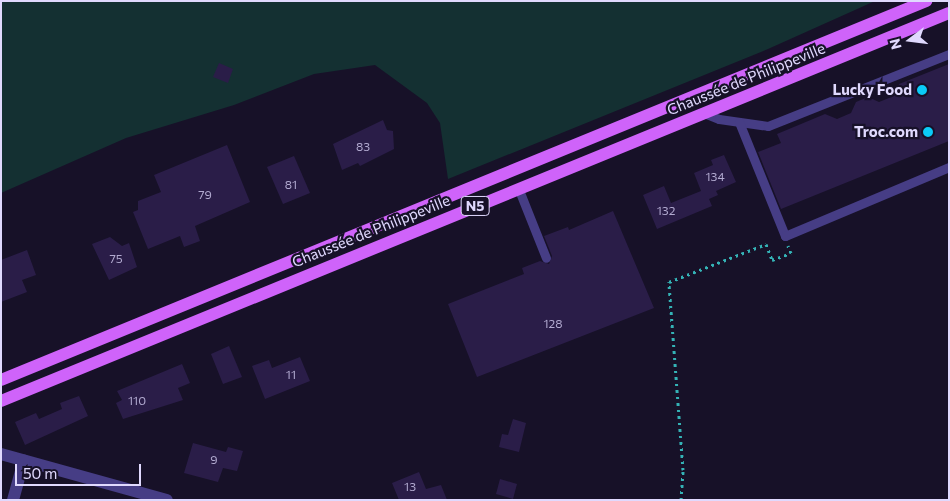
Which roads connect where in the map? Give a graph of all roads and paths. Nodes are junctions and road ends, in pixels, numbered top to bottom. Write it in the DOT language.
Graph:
graph roads {
  1 [pos="926,1"];
  2 [pos="949,13"];
  3 [pos="949,54"];
  4 [pos="704,113"];
  5 [pos="739,122"];
  6 [pos="949,167"];
  7 [pos="519,190"];
  8 [pos="785,236"];
  9 [pos="546,258"];
  10 [pos="1,380"];
  11 [pos="1,401"];
  12 [pos="1,454"];
  13 [pos="24,460"];
  14 [pos="13,500"];
  15 [pos="167,500"];
  16 [pos="681,500"];
  1 -- 10 [label="main road, Chaussée de Philippeville / N5"];
  2 -- 4 [label="main road, Chaussée de Philippeville / N5"];
  3 -- 5 [label="lane"];
  4 -- 5 [label="lane"];
  4 -- 7 [label="main road, Chaussée de Philippeville / N5"];
  5 -- 8 [label="lane"];
  6 -- 8 [label="lane"];
  7 -- 9 [label="lane"];
  7 -- 11 [label="main road, Chaussée de Philippeville / N5"];
  8 -- 16 [label="path"];
  12 -- 13 [label="street"];
  13 -- 14 [label="street"];
  13 -- 15 [label="street"];
}
